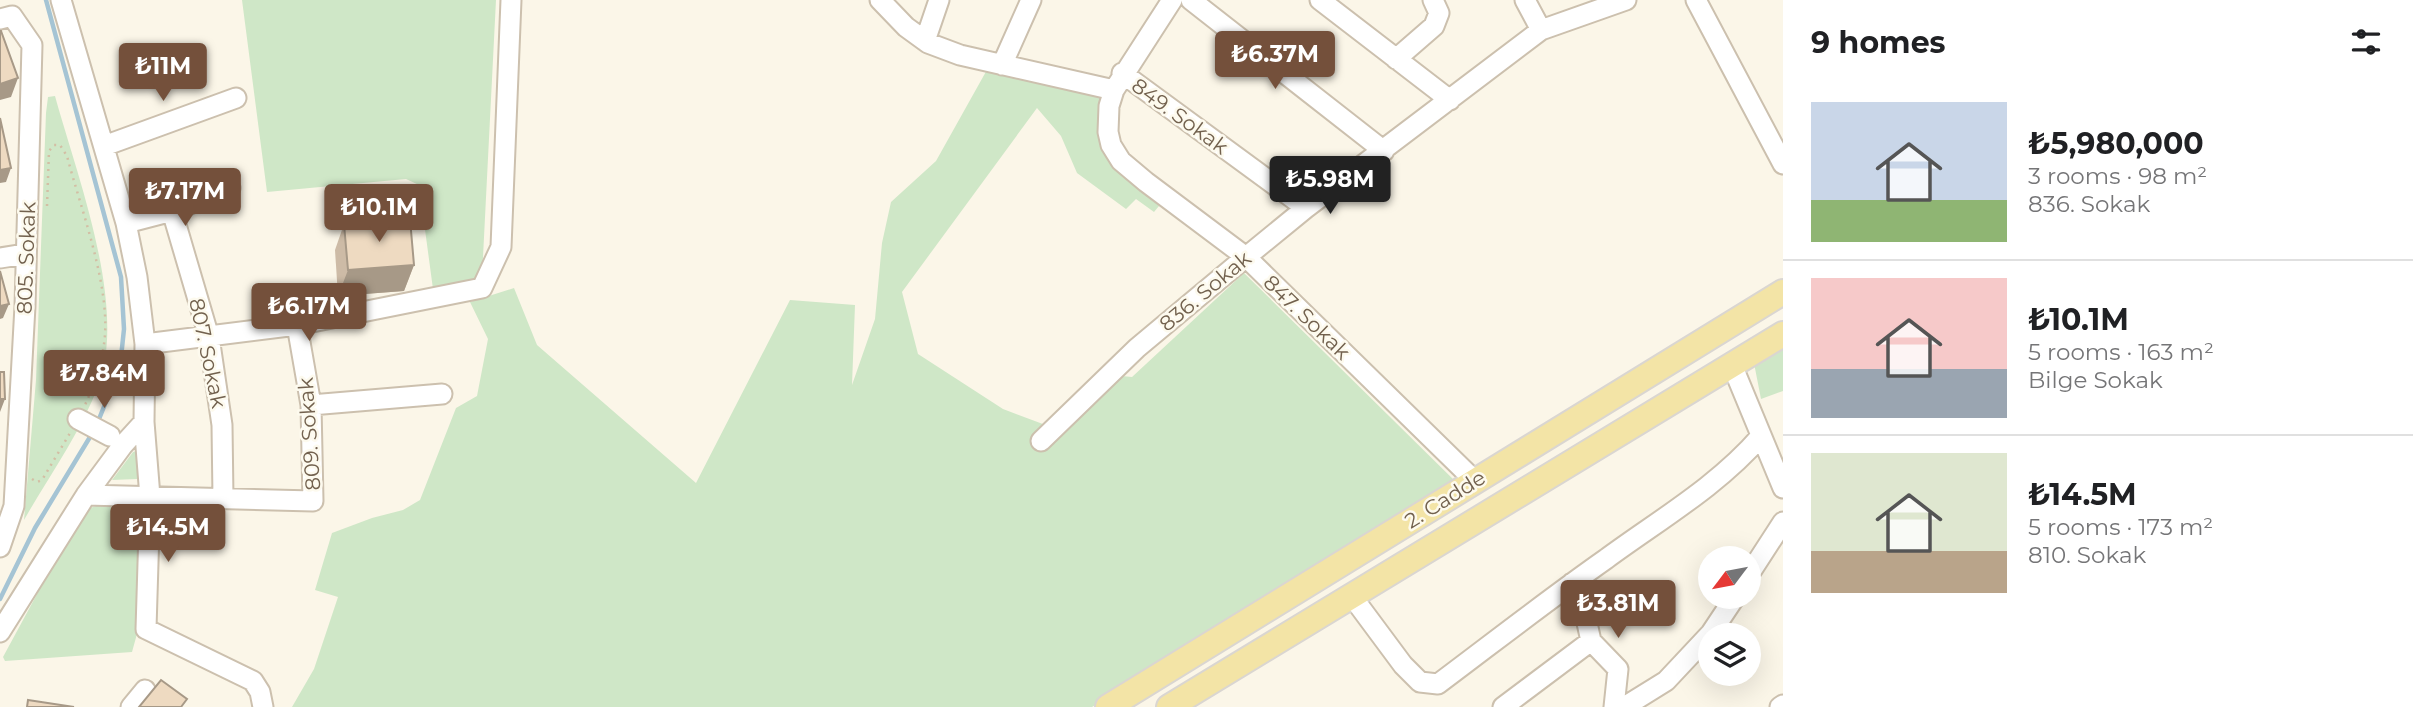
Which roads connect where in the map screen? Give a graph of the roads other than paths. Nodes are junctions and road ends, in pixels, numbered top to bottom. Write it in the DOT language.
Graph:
graph roads {
  1 [pos="61,0"];
  2 [pos="511,0"];
  3 [pos="939,0"];
  4 [pos="1031,0"];
  5 [pos="1172,0"];
  6 [pos="1191,0"];
  7 [pos="1320,0"];
  8 [pos="1433,0"];
  9 [pos="1525,0"];
  10 [pos="1626,0"];
  11 [pos="1696,0"];
  12 [pos="883,2"];
  13 [pos="6,18"];
  14 [pos="1541,30"];
  15 [pos="925,41"];
  16 [pos="1396,58"];
  17 [pos="1002,65"];
  18 [pos="1118,81"];
  19 [pos="236,98"];
  20 [pos="1450,100"];
  21 [pos="104,146"];
  22 [pos="1384,151"];
  23 [pos="1783,164"];
  24 [pos="230,188"];
  25 [pos="1306,208"];
  26 [pos="172,211"];
  27 [pos="126,223"];
  28 [pos="24,254"];
  29 [pos="1245,257"];
  30 [pos="0,258"];
  31 [pos="1783,292"];
  32 [pos="297,325"];
  33 [pos="1783,334"];
  34 [pos="209,337"];
  35 [pos="145,344"];
  36 [pos="1732,365"];
  37 [pos="442,394"];
  38 [pos="311,405"];
  39 [pos="78,419"];
  40 [pos="144,422"];
  41 [pos="110,436"];
  42 [pos="1761,436"];
  43 [pos="1041,441"];
  44 [pos="1475,481"];
  45 [pos="1783,488"];
  46 [pos="86,495"];
  47 [pos="150,497"];
  48 [pos="223,498"];
  49 [pos="1783,522"];
  50 [pos="0,547"];
  51 [pos="1761,556"];
  52 [pos="1572,583"];
  53 [pos="1351,595"];
  54 [pos="1727,609"];
  55 [pos="0,632"];
  56 [pos="1591,641"];
  57 [pos="145,690"];
  58 [pos="131,707"];
  59 [pos="263,707"];
  60 [pos="1108,707"];
  61 [pos="1169,707"];
  62 [pos="1503,707"];
  63 [pos="1614,707"];
  64 [pos="1624,707"];
  1 -- 21 [label="street"];
  2 -- 32 [label="street"];
  3 -- 15 [label="street"];
  4 -- 17 [label="street"];
  5 -- 18 [label="street"];
  6 -- 22 [label="street"];
  7 -- 16 [label="street"];
  8 -- 16 [label="street"];
  9 -- 14 [label="street"];
  10 -- 14 [label="street, 836. Sokak"];
  11 -- 23 [label="street"];
  12 -- 15 [label="street"];
  13 -- 28 [label="street, 805. Sokak"];
  14 -- 20 [label="street, 836. Sokak"];
  15 -- 17 [label="street"];
  16 -- 20 [label="street"];
  17 -- 18 [label="street"];
  18 -- 25 [label="street, 849. Sokak"];
  18 -- 29 [label="street, 847. Sokak"];
  19 -- 21 [label="street"];
  20 -- 22 [label="street, 836. Sokak"];
  21 -- 27 [label="street"];
  22 -- 25 [label="street, 836. Sokak"];
  24 -- 26 [label="street"];
  25 -- 29 [label="street, 836. Sokak"];
  26 -- 27 [label="street"];
  26 -- 34 [label="street, 807. Sokak"];
  27 -- 35 [label="street"];
  28 -- 30 [label="street"];
  28 -- 50 [label="street, 805. Sokak"];
  29 -- 43 [label="street, 836. Sokak"];
  29 -- 44 [label="street, 847. Sokak"];
  31 -- 44 [label="main road, 2. Cadde"];
  32 -- 34 [label="street"];
  32 -- 38 [label="street, 809. Sokak"];
  33 -- 36 [label="main road, 2. Cadde"];
  34 -- 35 [label="street"];
  34 -- 48 [label="street, 807. Sokak"];
  35 -- 40 [label="street"];
  36 -- 42 [label="street"];
  36 -- 53 [label="main road, 2. Cadde"];
  37 -- 38 [label="street"];
  38 -- 48 [label="street, 809. Sokak"];
  39 -- 41 [label="street"];
  40 -- 46 [label="street"];
  40 -- 47 [label="street"];
  42 -- 45 [label="street"];
  42 -- 52 [label="street"];
  44 -- 60 [label="main road, 2. Cadde"];
  46 -- 47 [label="street"];
  46 -- 55 [label="street"];
  47 -- 48 [label="street"];
  47 -- 59 [label="street"];
  49 -- 51 [label="street"];
  52 -- 53 [label="street"];
  52 -- 56 [label="street"];
  53 -- 61 [label="main road, 2. Cadde"];
  54 -- 64 [label="street"];
  56 -- 62 [label="street"];
  56 -- 63 [label="street"];
  57 -- 58 [label="street"];
}
